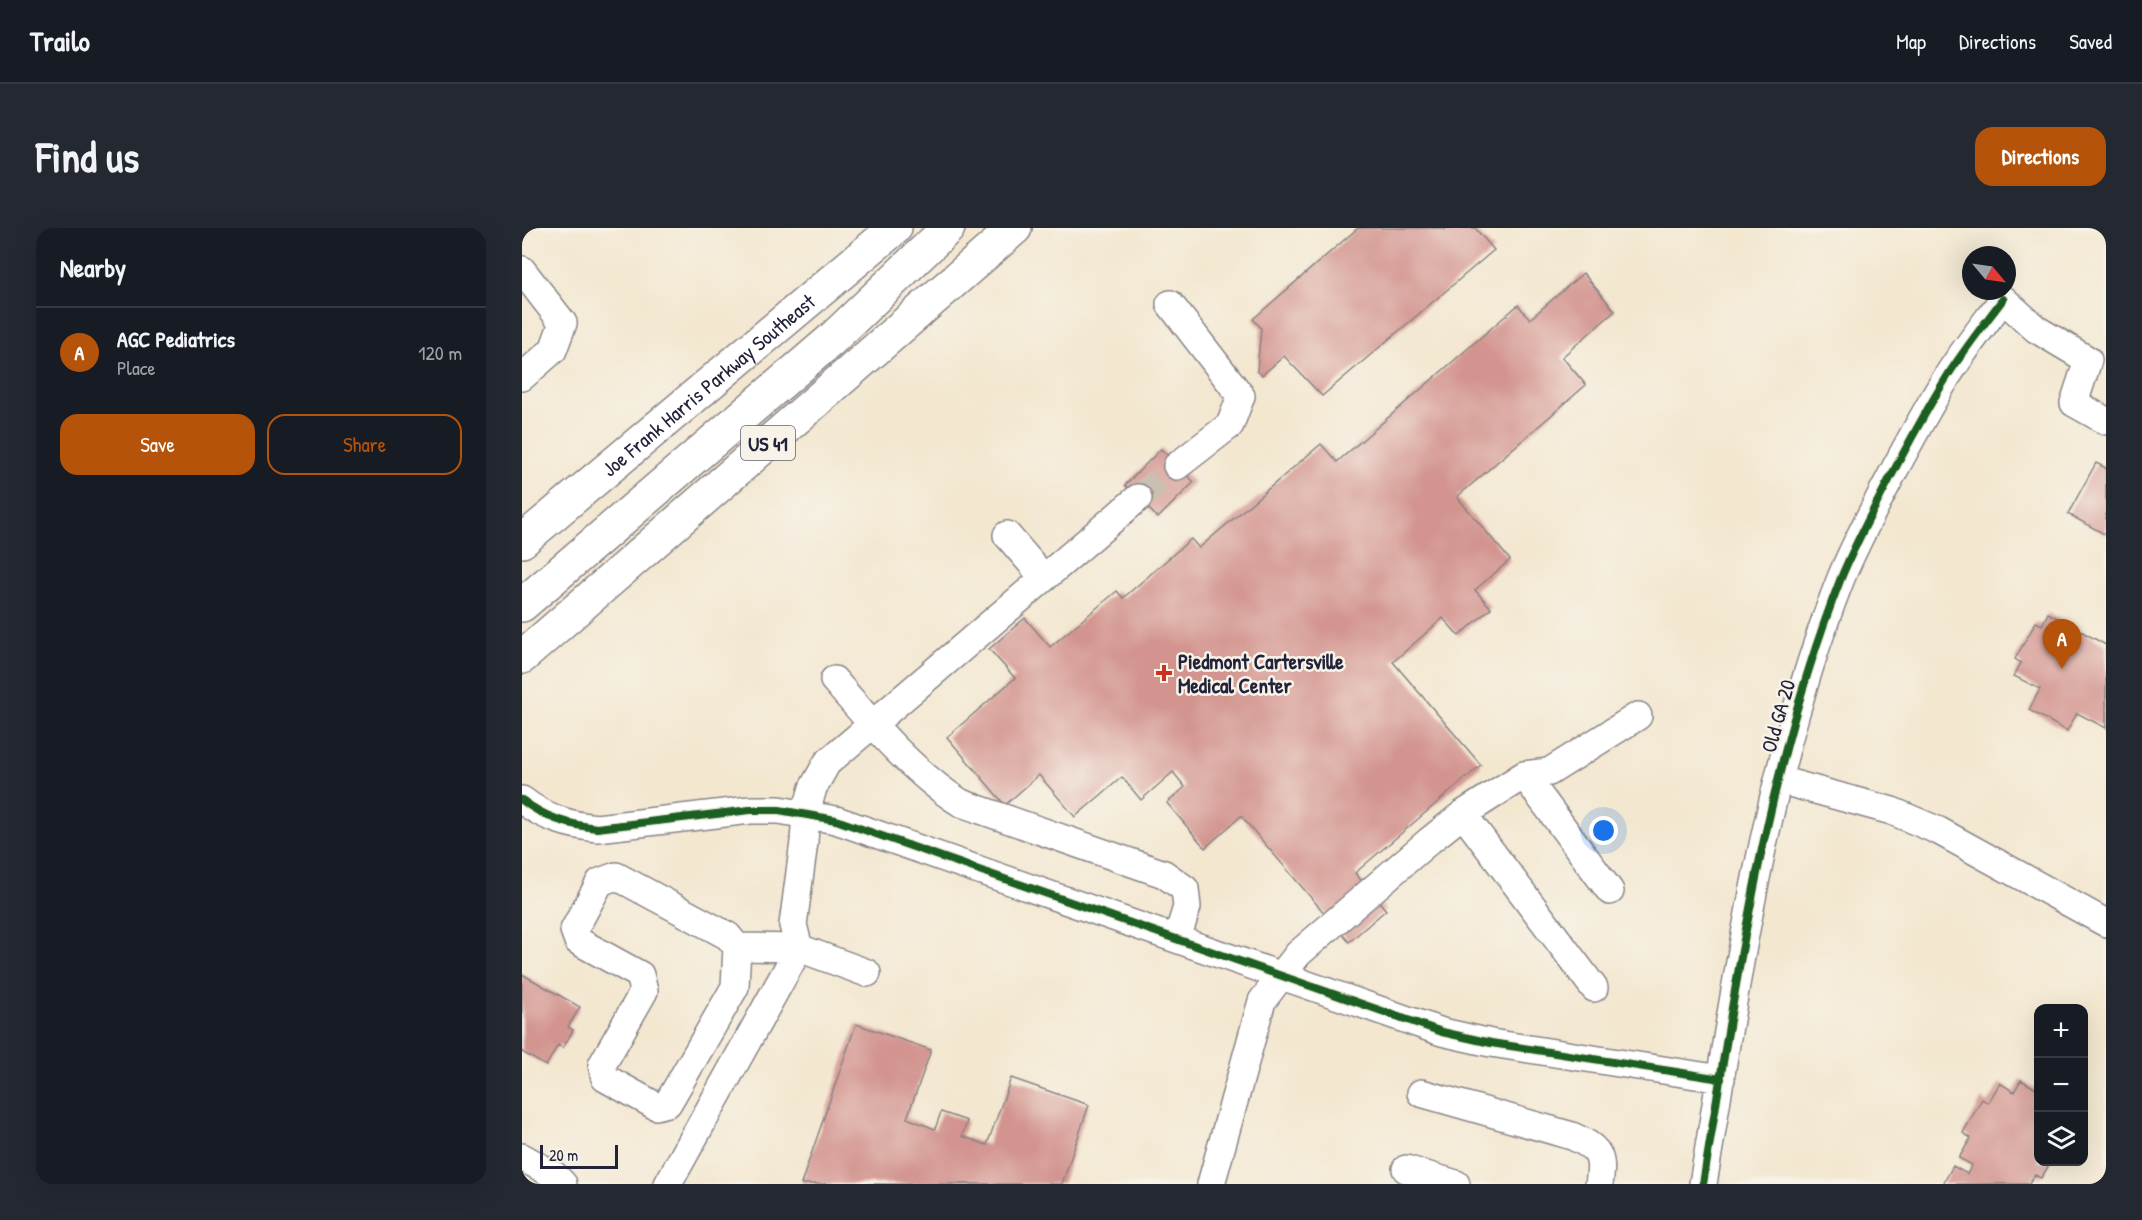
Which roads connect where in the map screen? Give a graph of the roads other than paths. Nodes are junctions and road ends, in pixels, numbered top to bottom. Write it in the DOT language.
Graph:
graph roads {
  1 [pos="895,228"];
  2 [pos="948,228"];
  3 [pos="1015,228"];
  4 [pos="522,270"];
  5 [pos="1170,304"];
  6 [pos="522,377"];
  7 [pos="2106,421"];
  8 [pos="1177,466"];
  9 [pos="1138,498"];
  10 [pos="1007,535"];
  11 [pos="522,541"];
  12 [pos="1044,578"];
  13 [pos="522,605"];
  14 [pos="522,657"];
  15 [pos="834,680"];
  16 [pos="1638,716"];
  17 [pos="872,724"];
  18 [pos="1524,776"];
  19 [pos="1779,780"];
  20 [pos="522,800"];
  21 [pos="806,813"];
  22 [pos="1463,814"];
  23 [pos="1610,891"];
  24 [pos="2106,923"];
  25 [pos="1177,939"];
  26 [pos="737,947"];
  27 [pos="799,948"];
  28 [pos="867,973"];
  29 [pos="1280,976"];
  30 [pos="1594,988"];
  31 [pos="1721,1079"];
  32 [pos="1421,1093"];
  33 [pos="522,1157"];
  34 [pos="1406,1169"];
  35 [pos="562,1184"];
  36 [pos="668,1184"];
  37 [pos="1211,1184"];
  38 [pos="1456,1184"];
  39 [pos="1599,1184"];
  40 [pos="1703,1184"];
  1 -- 11 [label="main road, Joe Frank Harris Parkway Southeast"];
  2 -- 13 [label="main road"];
  3 -- 14 [label="main road, US 41"];
  4 -- 6 [label="street"];
  5 -- 8 [label="street"];
  7 -- 19 [label="street, Old GA 20"];
  9 -- 12 [label="street"];
  10 -- 12 [label="street"];
  12 -- 17 [label="street"];
  15 -- 17 [label="street"];
  16 -- 18 [label="street"];
  17 -- 21 [label="street"];
  17 -- 25 [label="street"];
  18 -- 22 [label="street"];
  18 -- 23 [label="street"];
  19 -- 24 [label="street"];
  19 -- 31 [label="street, Old GA 20"];
  20 -- 21 [label="street"];
  21 -- 25 [label="street"];
  21 -- 27 [label="street"];
  22 -- 29 [label="street"];
  22 -- 30 [label="street"];
  25 -- 29 [label="street"];
  26 -- 26 [label="street"];
  26 -- 27 [label="street"];
  27 -- 28 [label="street"];
  27 -- 36 [label="street"];
  29 -- 31 [label="street"];
  29 -- 37 [label="street"];
  31 -- 40 [label="street, Old GA 20"];
  32 -- 39 [label="street"];
  33 -- 35 [label="street"];
  34 -- 38 [label="street"];
}
